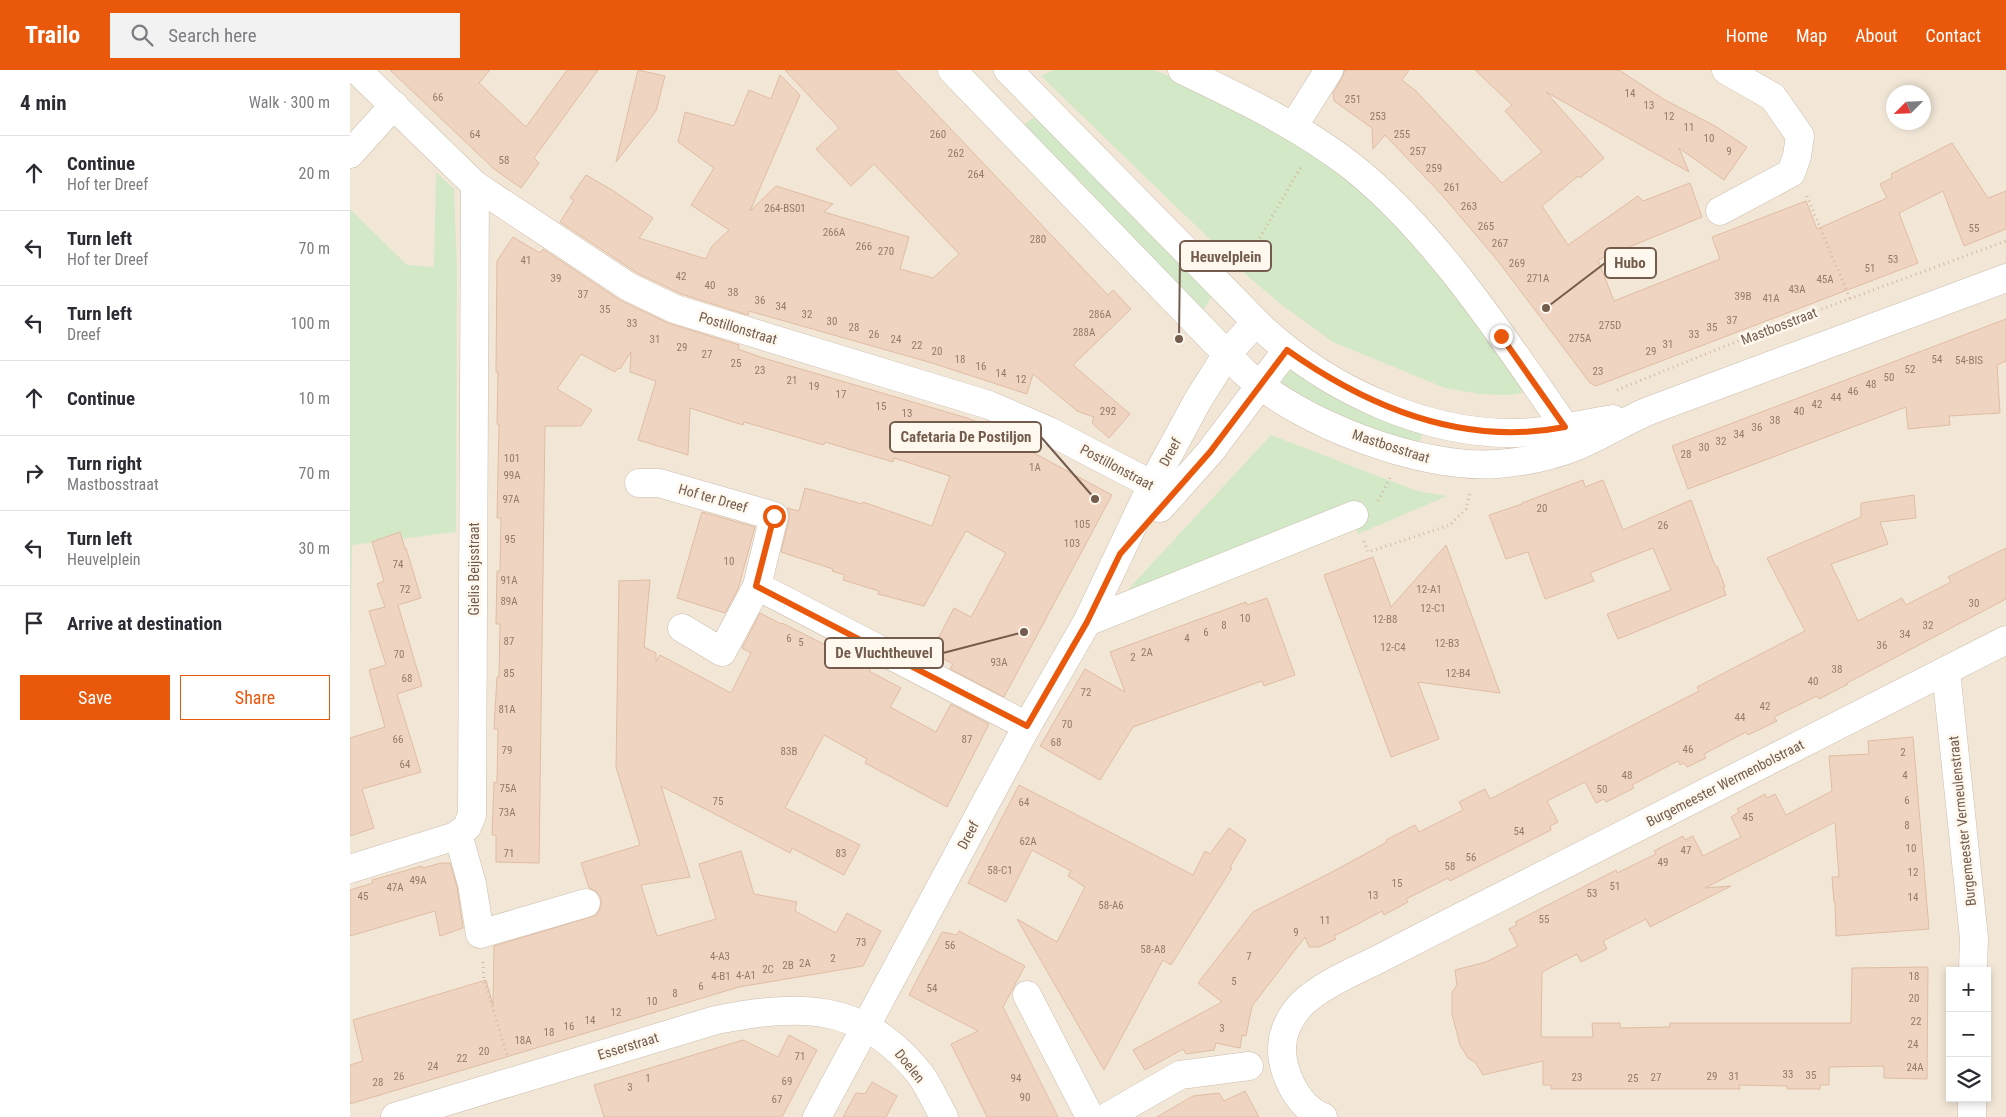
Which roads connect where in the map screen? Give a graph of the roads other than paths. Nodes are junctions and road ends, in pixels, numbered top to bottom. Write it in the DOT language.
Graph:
graph roads {
  1 [pos="357,70"];
  2 [pos="952,70"];
  3 [pos="1182,70"];
  4 [pos="1329,70"];
  5 [pos="1726,70"];
  6 [pos="1020,74"];
  7 [pos="394,106"];
  8 [pos="989,109"];
  9 [pos="1305,134"];
  10 [pos="350,154"];
  11 [pos="475,185"];
  12 [pos="1720,211"];
  13 [pos="2006,278"];
  14 [pos="1256,322"];
  15 [pos="1287,350"];
  16 [pos="1227,354"];
  17 [pos="1260,387"];
  18 [pos="1571,437"];
  19 [pos="639,483"];
  20 [pos="1162,490"];
  21 [pos="1354,515"];
  22 [pos="756,586"];
  23 [pos="1087,622"];
  24 [pos="682,628"];
  25 [pos="2006,640"];
  26 [pos="1946,670"];
  27 [pos="1027,726"];
  28 [pos="458,834"];
  29 [pos="350,869"];
  30 [pos="586,903"];
  31 [pos="1974,967"];
  32 [pos="1027,995"];
  33 [pos="865,1027"];
  34 [pos="1249,1066"];
  35 [pos="1972,1102"];
  36 [pos="395,1117"];
  37 [pos="817,1117"];
  38 [pos="944,1117"];
  39 [pos="1090,1117"];
  40 [pos="1107,1117"];
  41 [pos="1323,1117"];
  42 [pos="1972,1117"];
  1 -- 7 [label="street, Postillonstraat"];
  2 -- 8 [label="street, Mastbosstraat"];
  3 -- 9 [label="street"];
  4 -- 9 [label="street"];
  5 -- 12 [label="street"];
  6 -- 8 [label="street"];
  6 -- 14 [label="street, Mastbosstraat"];
  7 -- 10 [label="street"];
  7 -- 11 [label="street, Postillonstraat"];
  8 -- 16 [label="street, Mastbosstraat"];
  9 -- 18 [label="street"];
  11 -- 20 [label="street, Postillonstraat"];
  11 -- 28 [label="street, Gielis Beijsstraat"];
  13 -- 18 [label="street, Mastbosstraat"];
  14 -- 15 [label="street, Mastbosstraat"];
  14 -- 16 [label="street, Dreef"];
  15 -- 17 [label="street, Dreef"];
  15 -- 18 [label="street, Mastbosstraat"];
  16 -- 17 [label="street, Mastbosstraat"];
  16 -- 20 [label="street, Dreef"];
  17 -- 18 [label="street, Mastbosstraat"];
  17 -- 20 [label="street, Dreef"];
  19 -- 22 [label="street, Hof ter Dreef"];
  20 -- 23 [label="street, Dreef"];
  21 -- 23 [label="street"];
  22 -- 24 [label="street, Hof ter Dreef"];
  22 -- 27 [label="street"];
  23 -- 27 [label="street, Dreef"];
  25 -- 26 [label="street, Burgemeester Wermenbolstraat"];
  26 -- 31 [label="street, Burgemeester Vermeulenstraat"];
  26 -- 41 [label="street, Burgemeester Wermenbolstraat"];
  27 -- 33 [label="street, Dreef"];
  28 -- 29 [label="street"];
  28 -- 30 [label="street"];
  32 -- 39 [label="street"];
  33 -- 36 [label="street, Esserstraat"];
  33 -- 37 [label="street, Dreef"];
  33 -- 38 [label="street, Doelen"];
  34 -- 40 [label="street"];
  35 -- 42 [label="street"];
}
